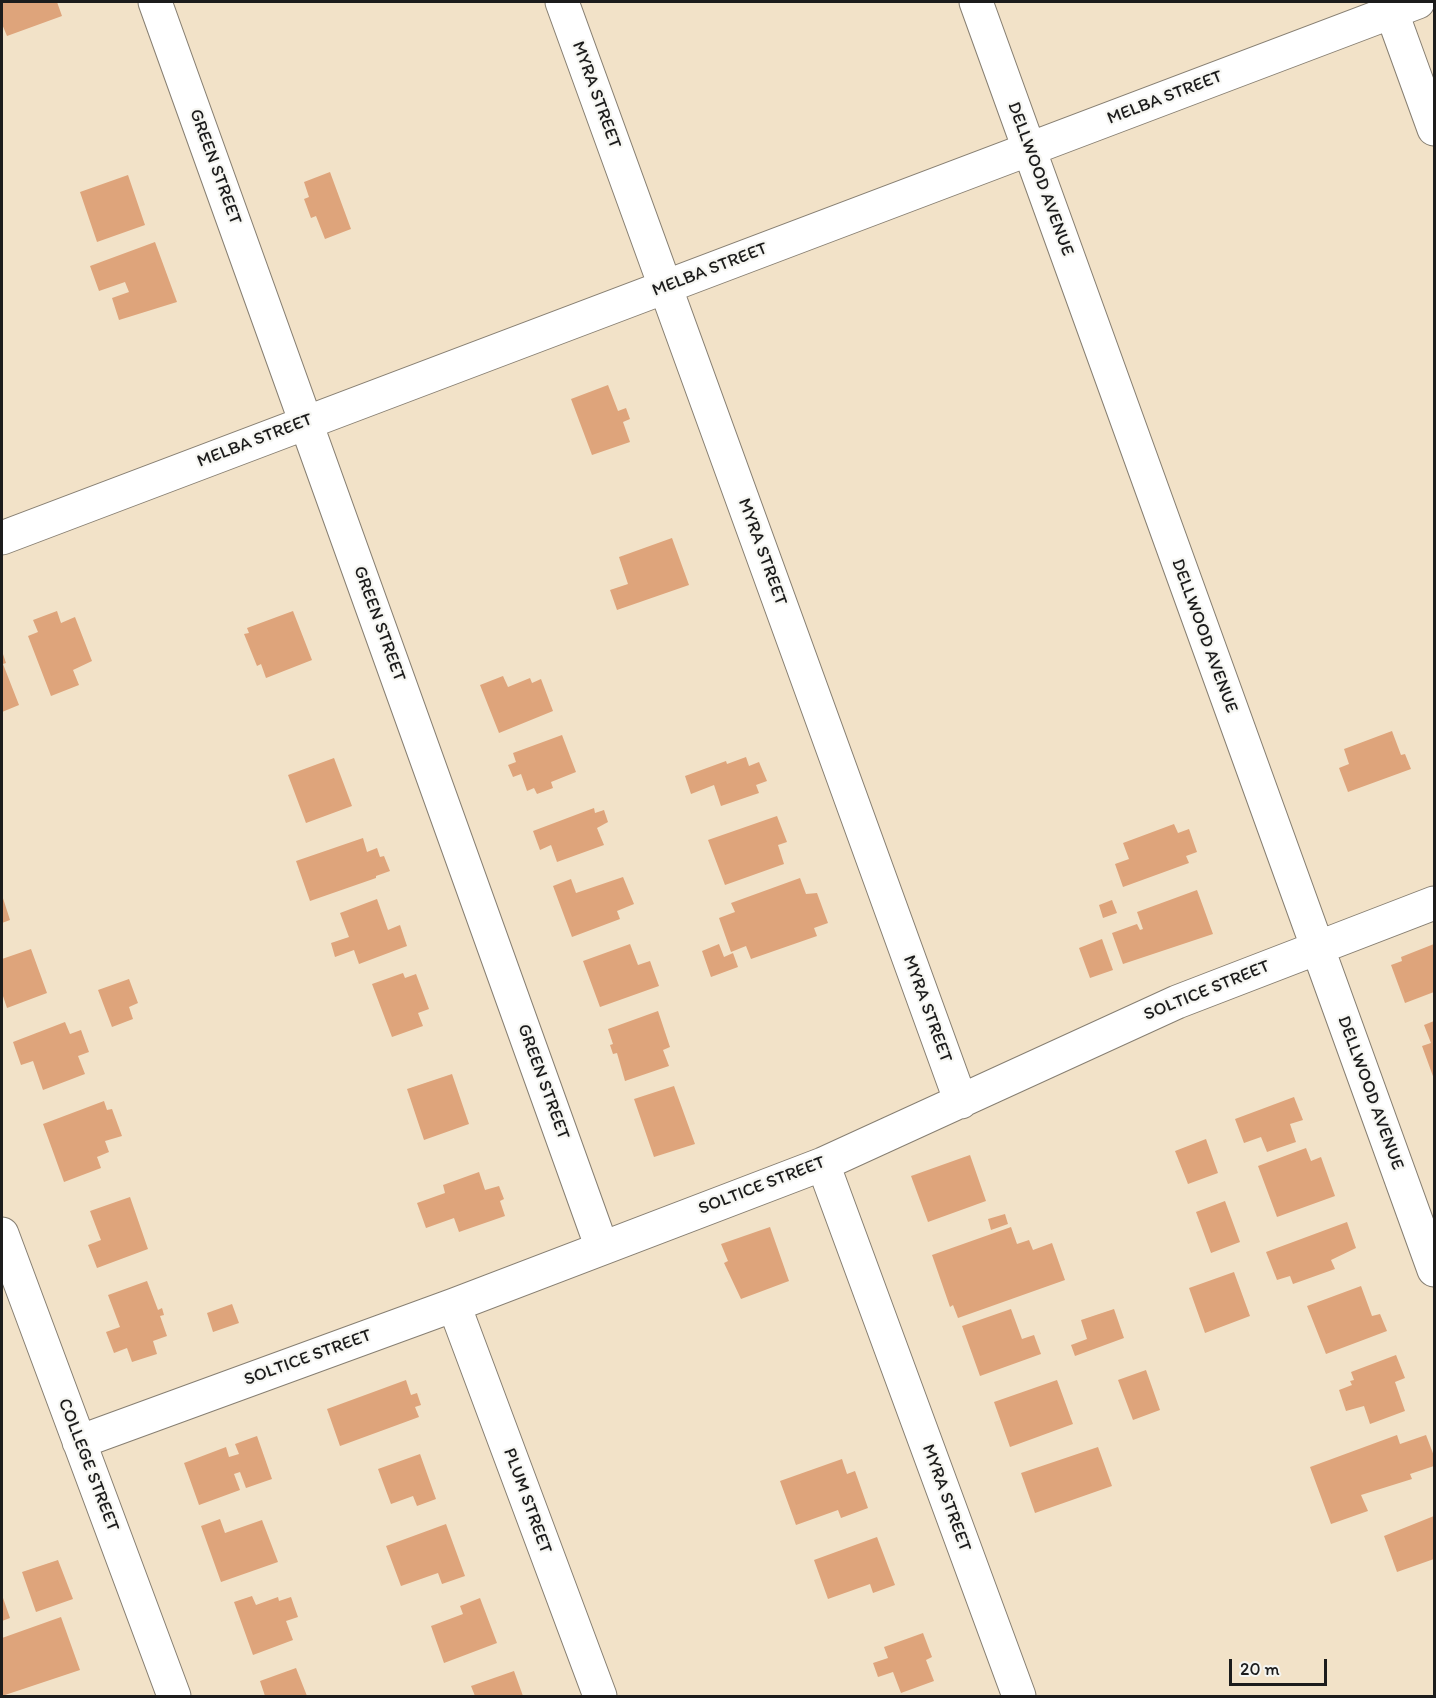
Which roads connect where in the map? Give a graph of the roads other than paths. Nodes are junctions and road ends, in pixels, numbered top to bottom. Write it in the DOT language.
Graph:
graph roads {
  1 [pos="155,2"];
  2 [pos="562,2"];
  3 [pos="976,2"];
  4 [pos="1399,5"];
  5 [pos="1434,129"];
  6 [pos="1029,150"];
  7 [pos="666,287"];
  8 [pos="307,421"];
  9 [pos="2,538"];
  10 [pos="1434,903"];
  11 [pos="1317,947"];
  12 [pos="961,1102"];
  13 [pos="823,1164"];
  14 [pos="2,1234"];
  15 [pos="602,1248"];
  16 [pos="1434,1270"];
  17 [pos="454,1305"];
  18 [pos="79,1442"];
  19 [pos="174,1696"];
  20 [pos="600,1696"];
  21 [pos="1019,1696"];
  1 -- 8 [label="street, GREEN STREET"];
  2 -- 7 [label="street, MYRA STREET"];
  3 -- 6 [label="street, DELLWOOD AVENUE"];
  4 -- 5 [label="street"];
  4 -- 6 [label="street, MELBA STREET"];
  6 -- 7 [label="street, MELBA STREET"];
  6 -- 11 [label="street, DELLWOOD AVENUE"];
  7 -- 8 [label="street, MELBA STREET"];
  7 -- 12 [label="street, MYRA STREET"];
  8 -- 9 [label="street, MELBA STREET"];
  8 -- 15 [label="street, GREEN STREET"];
  10 -- 11 [label="street, SOLTICE STREET"];
  11 -- 12 [label="street, SOLTICE STREET"];
  11 -- 16 [label="street, DELLWOOD AVENUE"];
  12 -- 13 [label="street, SOLTICE STREET"];
  13 -- 15 [label="street, SOLTICE STREET"];
  13 -- 21 [label="street, MYRA STREET"];
  14 -- 18 [label="street, COLLEGE STREET"];
  15 -- 17 [label="street, SOLTICE STREET"];
  17 -- 18 [label="street, SOLTICE STREET"];
  17 -- 20 [label="street, PLUM STREET"];
  18 -- 19 [label="street, COLLEGE STREET"];
}
